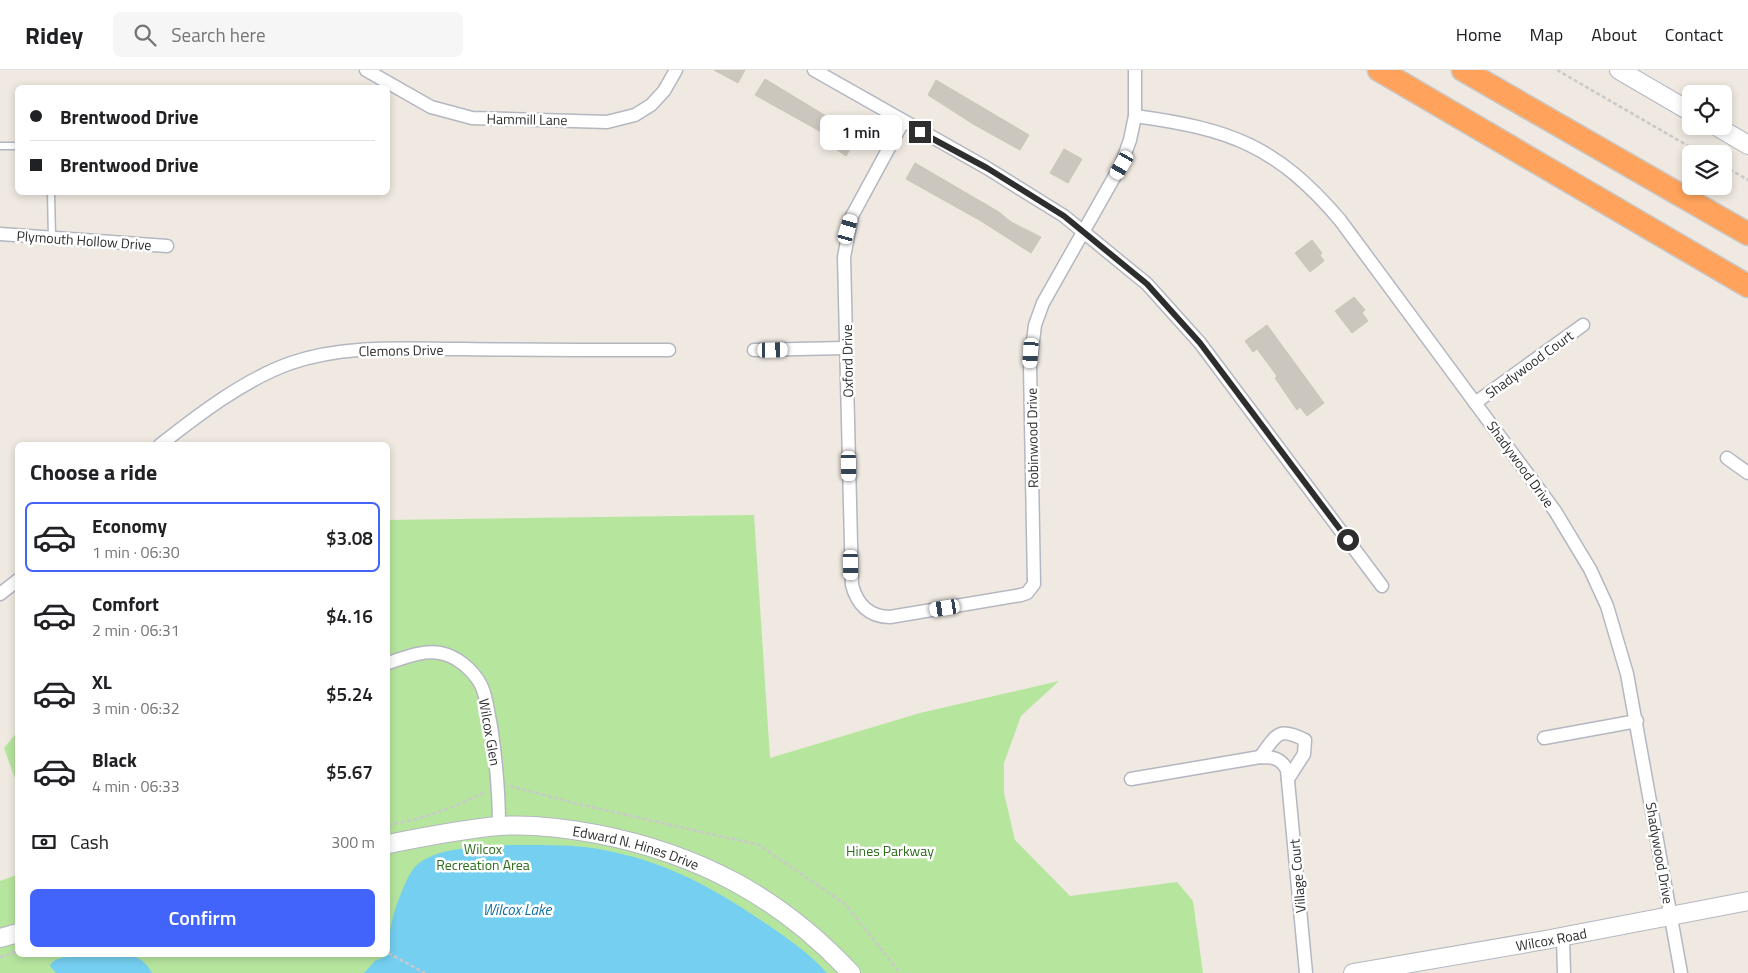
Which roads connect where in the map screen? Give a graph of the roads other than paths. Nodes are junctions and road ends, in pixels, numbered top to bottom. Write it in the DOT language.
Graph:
graph roads {
  1 [pos="366,70"];
  2 [pos="676,70"];
  3 [pos="814,70"];
  4 [pos="1135,70"];
  5 [pos="1379,70"];
  6 [pos="1462,70"];
  7 [pos="1619,70"];
  8 [pos="1682,107"];
  9 [pos="1135,116"];
  10 [pos="903,122"];
  11 [pos="1732,135"];
  12 [pos="1748,144"];
  13 [pos="0,146"];
  14 [pos="15,146"];
  15 [pos="51,195"];
  16 [pos="1084,231"];
  17 [pos="0,234"];
  18 [pos="1748,234"];
  19 [pos="52,238"];
  20 [pos="167,246"];
  21 [pos="1748,286"];
  22 [pos="1583,325"];
  23 [pos="846,348"];
  24 [pos="669,350"];
  25 [pos="754,350"];
  26 [pos="1475,403"];
  27 [pos="164,442"];
  28 [pos="1727,458"];
  29 [pos="1748,473"];
  30 [pos="15,582"];
  31 [pos="1382,586"];
  32 [pos="0,594"];
  33 [pos="866,609"];
  34 [pos="390,662"];
  35 [pos="1637,722"];
  36 [pos="1544,738"];
  37 [pos="1260,756"];
  38 [pos="1130,779"];
  39 [pos="1288,779"];
  40 [pos="499,826"];
  41 [pos="390,844"];
  42 [pos="1748,901"];
  43 [pos="1671,917"];
  44 [pos="15,934"];
  45 [pos="1563,937"];
  46 [pos="0,938"];
  47 [pos="851,973"];
  48 [pos="1306,973"];
  49 [pos="1353,973"];
  50 [pos="1564,973"];
  51 [pos="1681,973"];
  1 -- 2 [label="street, Hammill Lane"];
  3 -- 10 [label="street"];
  4 -- 9 [label="street, Robinwood Drive"];
  5 -- 21 [label="highway"];
  6 -- 18 [label="highway"];
  7 -- 8 [label="street"];
  9 -- 16 [label="street, Robinwood Drive"];
  9 -- 26 [label="street, Shadywood Drive"];
  10 -- 16 [label="street"];
  10 -- 23 [label="street, Oxford Drive"];
  11 -- 12 [label="street"];
  13 -- 14 [label="lane"];
  15 -- 19 [label="lane"];
  16 -- 31 [label="street"];
  16 -- 33 [label="street, Robinwood Drive"];
  17 -- 19 [label="street, Plymouth Hollow Drive"];
  19 -- 20 [label="street, Plymouth Hollow Drive"];
  22 -- 26 [label="street, Shadywood Court"];
  23 -- 25 [label="street"];
  23 -- 33 [label="street, Oxford Drive"];
  24 -- 27 [label="street, Clemons Drive"];
  26 -- 35 [label="street, Shadywood Drive"];
  28 -- 29 [label="street"];
  30 -- 32 [label="street"];
  34 -- 40 [label="street, Wilcox Glen"];
  35 -- 36 [label="street"];
  35 -- 43 [label="street, Shadywood Drive"];
  37 -- 38 [label="street, Village Court"];
  37 -- 39 [label="street, Village Court"];
  37 -- 39 [label="street"];
  39 -- 48 [label="street, Village Court"];
  40 -- 41 [label="street, Edward N. Hines Drive"];
  40 -- 47 [label="street, Edward N. Hines Drive"];
  42 -- 43 [label="street, Wilcox Road"];
  43 -- 45 [label="street, Wilcox Road"];
  43 -- 51 [label="street, Shadywood Drive"];
  44 -- 46 [label="street"];
  45 -- 49 [label="street, Wilcox Road"];
  45 -- 50 [label="street"];
}
